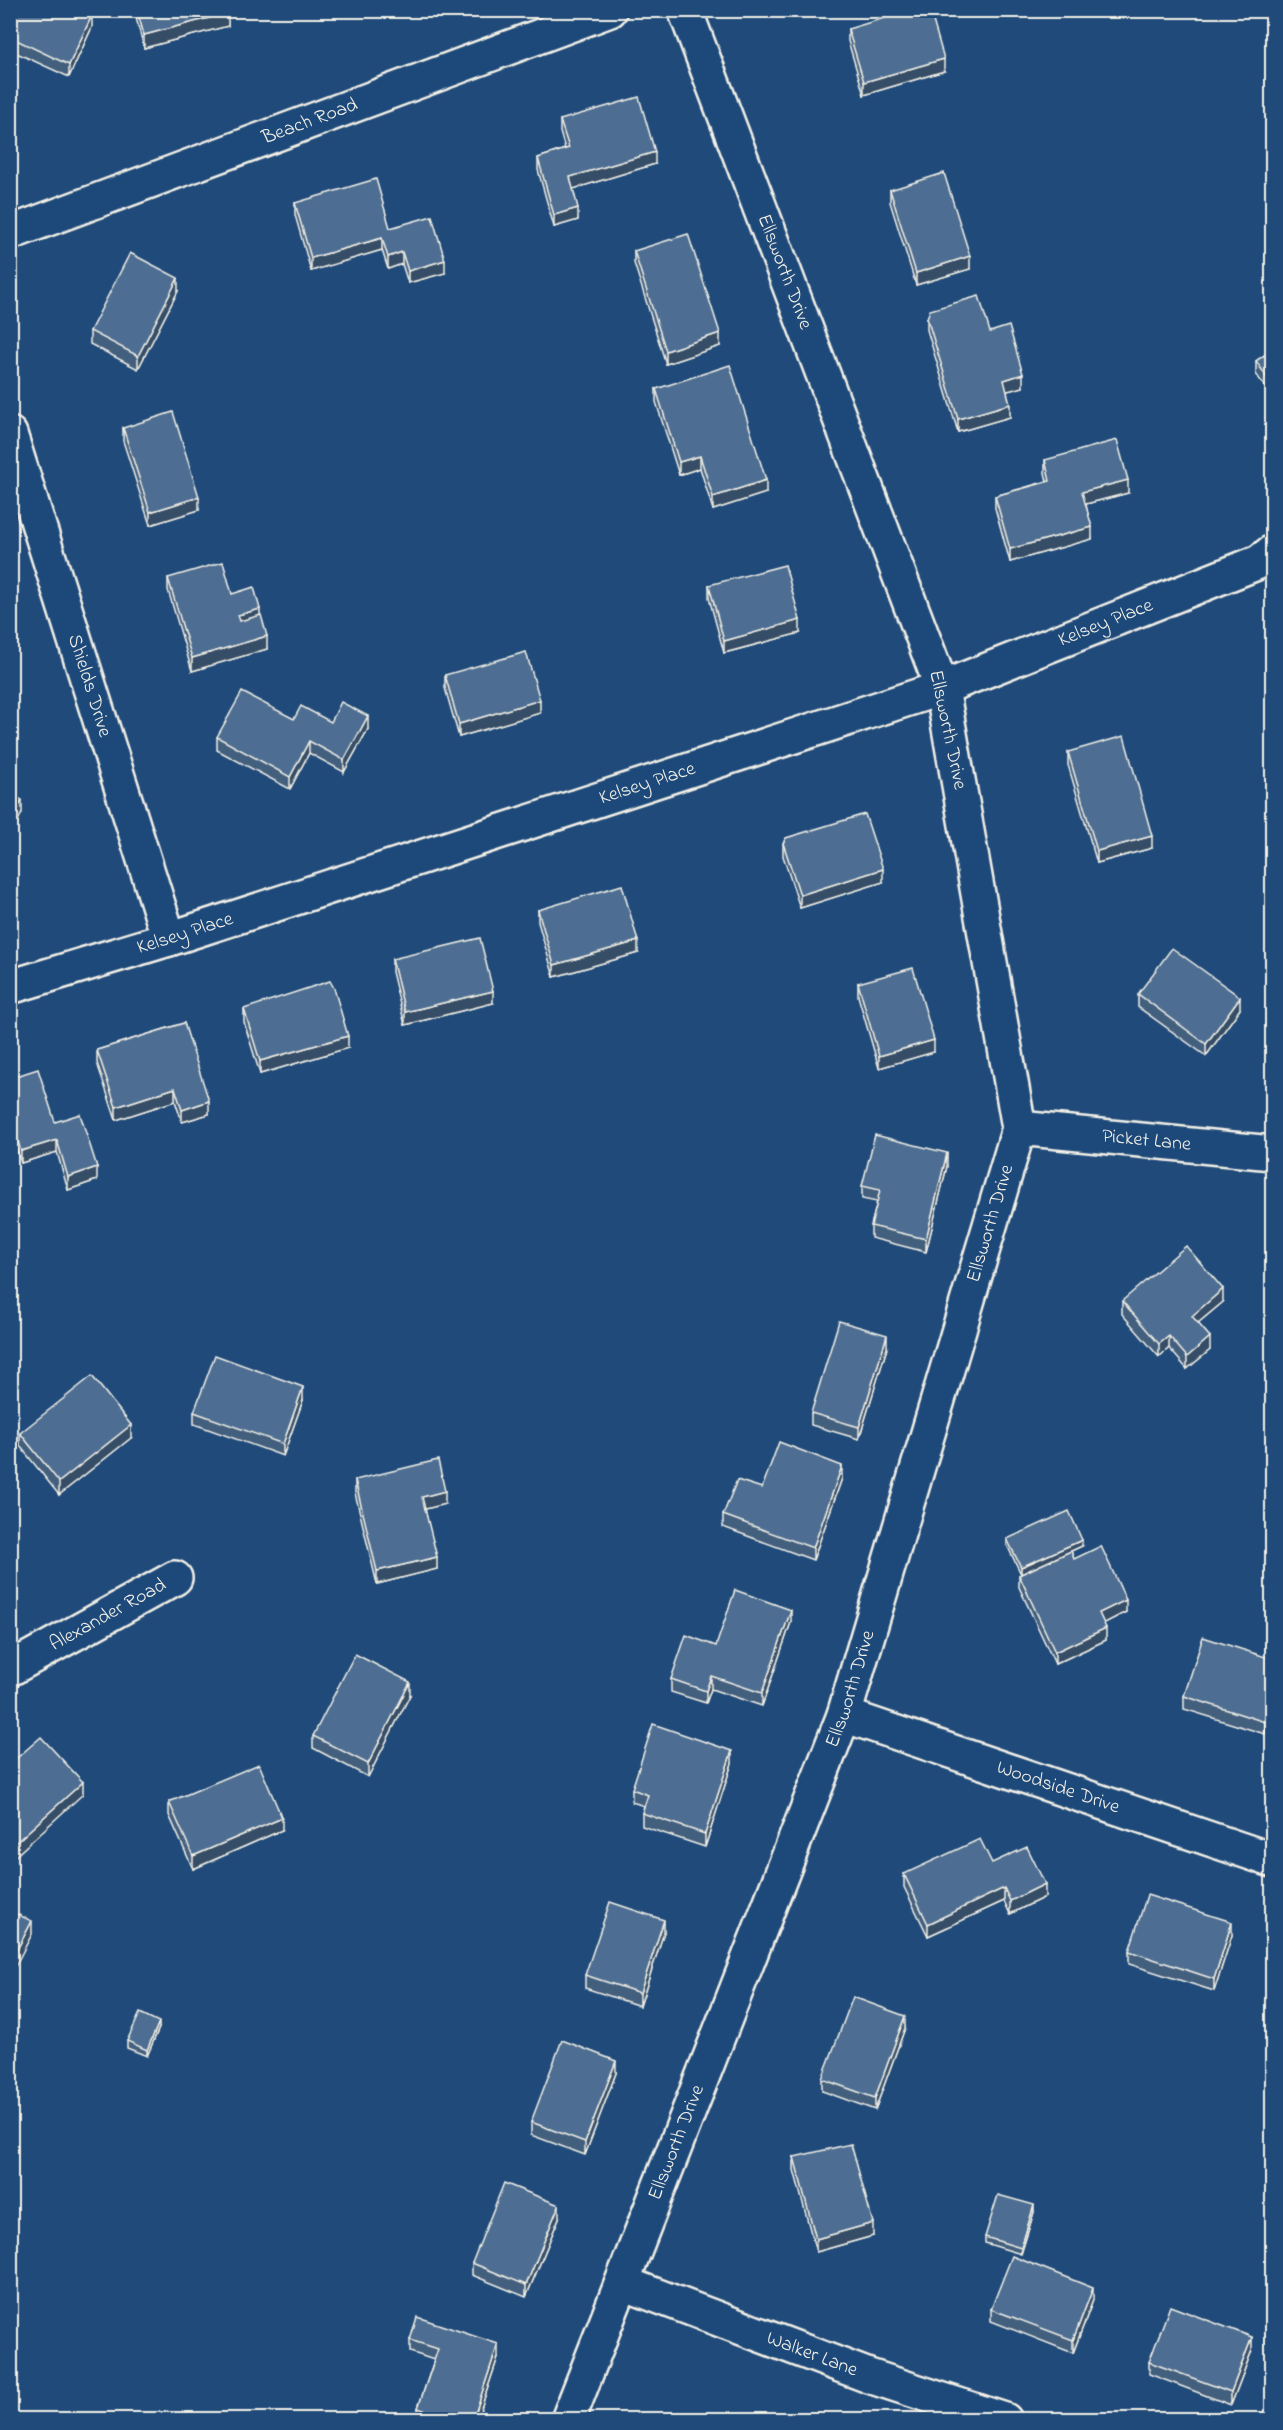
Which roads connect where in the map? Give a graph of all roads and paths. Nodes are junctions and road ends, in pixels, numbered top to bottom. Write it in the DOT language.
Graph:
graph roads {
  1 [pos="610,10"];
  2 [pos="685,10"];
  3 [pos="10,233"];
  4 [pos="10,434"];
  5 [pos="1272,552"];
  6 [pos="942,688"];
  7 [pos="169,939"];
  8 [pos="10,987"];
  9 [pos="1019,1128"];
  10 [pos="1272,1153"];
  11 [pos="175,1578"];
  12 [pos="10,1669"];
  13 [pos="844,1715"];
  14 [pos="1272,1860"];
  15 [pos="623,2283"];
  16 [pos="568,2420"];
  17 [pos="1005,2420"];
  1 -- 3 [label="street, Beach Road"];
  2 -- 6 [label="street, Ellsworth Drive"];
  4 -- 7 [label="street, Shields Drive"];
  5 -- 6 [label="street, Kelsey Place"];
  6 -- 7 [label="street, Kelsey Place"];
  6 -- 9 [label="street, Ellsworth Drive"];
  7 -- 8 [label="street, Kelsey Place"];
  9 -- 10 [label="street, Picket Lane"];
  9 -- 13 [label="street, Ellsworth Drive"];
  11 -- 12 [label="street, Alexander Road"];
  13 -- 14 [label="street, Woodside Drive"];
  13 -- 15 [label="street, Ellsworth Drive"];
  15 -- 16 [label="street, Ellsworth Drive"];
  15 -- 17 [label="street, Walker Lane"];
}
